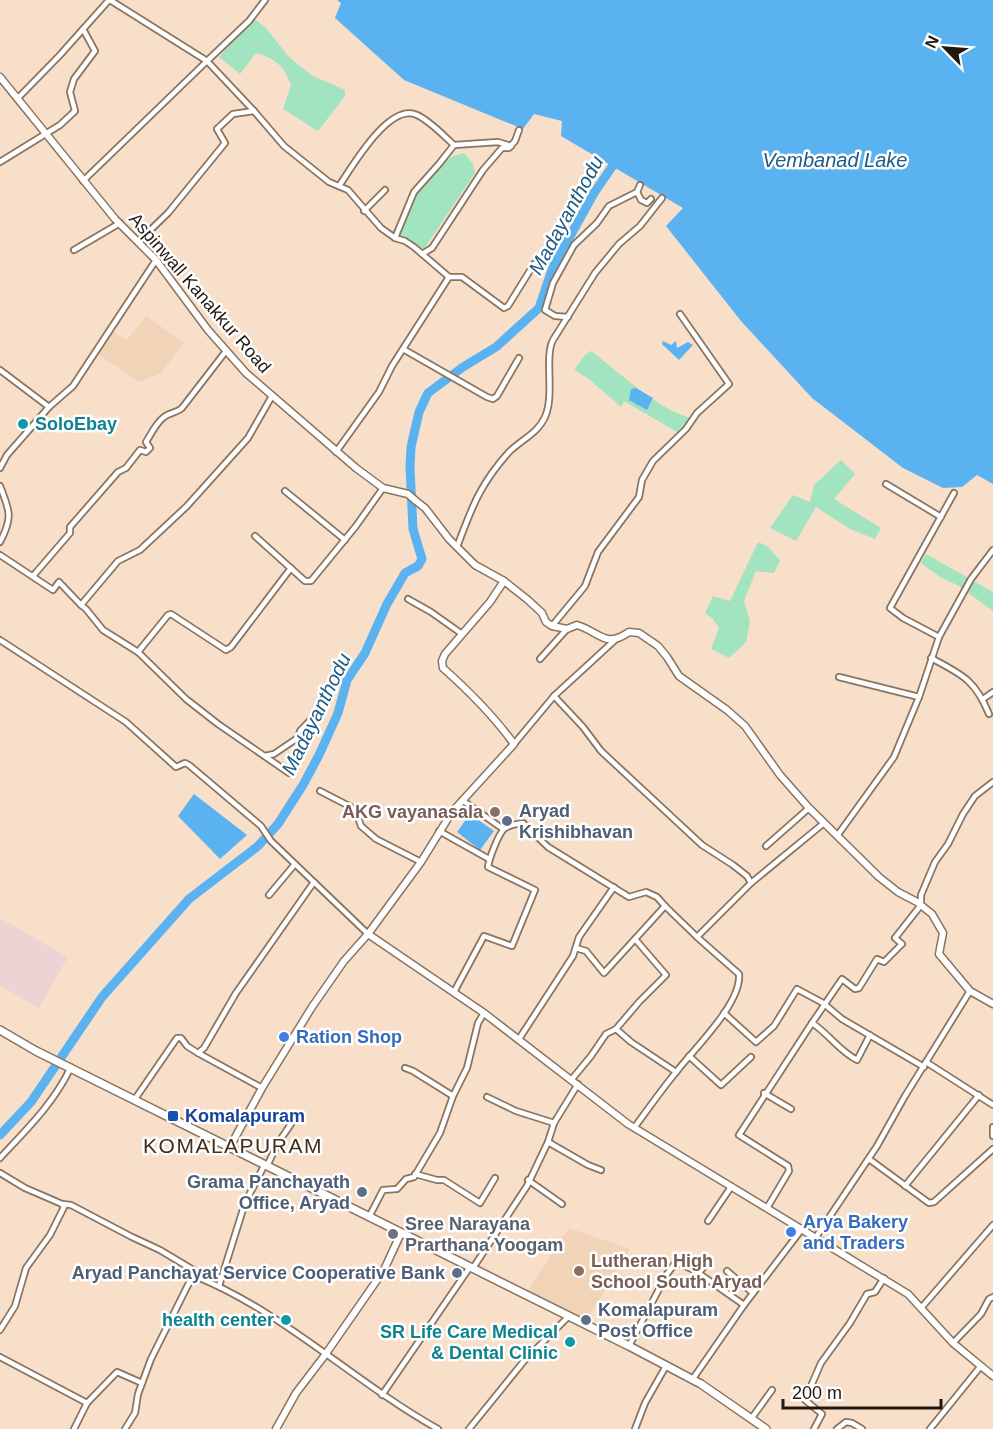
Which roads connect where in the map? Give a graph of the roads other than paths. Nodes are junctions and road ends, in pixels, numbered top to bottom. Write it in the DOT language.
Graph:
graph roads {
  1 [pos="110,0"];
  2 [pos="265,0"];
  3 [pos="83,29"];
  4 [pos="207,61"];
  5 [pos="0,77"];
  6 [pos="18,98"];
  7 [pos="254,111"];
  8 [pos="519,130"];
  9 [pos="46,135"];
  10 [pos="454,145"];
  11 [pos="511,146"];
  12 [pos="0,162"];
  13 [pos="83,181"];
  14 [pos="640,185"];
  15 [pos="339,186"];
  16 [pos="385,190"];
  17 [pos="637,192"];
  18 [pos="662,198"];
  19 [pos="651,199"];
  20 [pos="364,211"];
  21 [pos="120,223"];
  22 [pos="395,238"];
  23 [pos="138,242"];
  24 [pos="74,250"];
  25 [pos="422,254"];
  26 [pos="156,260"];
  27 [pos="534,264"];
  28 [pos="449,277"];
  29 [pos="680,314"];
  30 [pos="568,317"];
  31 [pos="402,349"];
  32 [pos="226,351"];
  33 [pos="519,358"];
  34 [pos="0,370"];
  35 [pos="272,396"];
  36 [pos="49,407"];
  37 [pos="336,452"];
  38 [pos="0,468"];
  39 [pos="886,484"];
  40 [pos="0,486"];
  41 [pos="383,488"];
  42 [pos="285,491"];
  43 [pos="954,494"];
  44 [pos="941,517"];
  45 [pos="255,536"];
  46 [pos="345,540"];
  47 [pos="0,542"];
  48 [pos="457,547"];
  49 [pos="993,550"];
  50 [pos="0,555"];
  51 [pos="291,568"];
  52 [pos="33,576"];
  53 [pos="504,581"];
  54 [pos="408,599"];
  55 [pos="81,605"];
  56 [pos="556,627"];
  57 [pos="567,629"];
  58 [pos="462,634"];
  59 [pos="560,636"];
  60 [pos="939,637"];
  61 [pos="0,640"];
  62 [pos="615,640"];
  63 [pos="138,652"];
  64 [pos="932,658"];
  65 [pos="540,659"];
  66 [pos="839,677"];
  67 [pos="993,692"];
  68 [pos="554,696"];
  69 [pos="919,696"];
  70 [pos="983,699"];
  71 [pos="319,711"];
  72 [pos="990,714"];
  73 [pos="514,744"];
  74 [pos="265,756"];
  75 [pos="289,773"];
  76 [pos="993,782"];
  77 [pos="320,791"];
  78 [pos="462,800"];
  79 [pos="809,808"];
  80 [pos="824,823"];
  81 [pos="503,829"];
  82 [pos="439,831"];
  83 [pos="837,836"];
  84 [pos="766,846"];
  85 [pos="489,859"];
  86 [pos="421,862"];
  87 [pos="296,864"];
  88 [pos="314,882"];
  89 [pos="751,883"];
  90 [pos="614,887"];
  91 [pos="269,895"];
  92 [pos="921,905"];
  93 [pos="665,906"];
  94 [pos="368,934"];
  95 [pos="697,937"];
  96 [pos="635,939"];
  97 [pos="576,948"];
  98 [pos="970,991"];
  99 [pos="454,992"];
  100 [pos="993,1004"];
  101 [pos="825,1005"];
  102 [pos="724,1012"];
  103 [pos="484,1013"];
  104 [pos="812,1023"];
  105 [pos="616,1029"];
  106 [pos="0,1030"];
  107 [pos="870,1035"];
  108 [pos="519,1039"];
  109 [pos="198,1053"];
  110 [pos="689,1056"];
  111 [pos="751,1057"];
  112 [pos="925,1065"];
  113 [pos="70,1066"];
  114 [pos="405,1068"];
  115 [pos="676,1072"];
  116 [pos="575,1082"];
  117 [pos="262,1088"];
  118 [pos="764,1093"];
  119 [pos="979,1095"];
  120 [pos="453,1096"];
  121 [pos="487,1097"];
  122 [pos="135,1099"];
  123 [pos="993,1105"];
  124 [pos="791,1108"];
  125 [pos="291,1124"];
  126 [pos="554,1124"];
  127 [pos="993,1127"];
  128 [pos="634,1128"];
  129 [pos="993,1136"];
  130 [pos="548,1142"];
  131 [pos="230,1147"];
  132 [pos="993,1149"];
  133 [pos="0,1158"];
  134 [pos="868,1159"];
  135 [pos="266,1165"];
  136 [pos="601,1170"];
  137 [pos="0,1173"];
  138 [pos="415,1174"];
  139 [pos="495,1178"];
  140 [pos="528,1180"];
  141 [pos="732,1186"];
  142 [pos="905,1186"];
  143 [pos="62,1204"];
  144 [pos="562,1204"];
  145 [pos="767,1208"];
  146 [pos="369,1217"];
  147 [pos="708,1221"];
  148 [pos="993,1225"];
  149 [pos="802,1229"];
  150 [pos="400,1233"];
  151 [pos="816,1237"];
  152 [pos="708,1261"];
  153 [pos="472,1268"];
  154 [pos="727,1271"];
  155 [pos="699,1274"];
  156 [pos="195,1276"];
  157 [pos="884,1278"];
  158 [pos="219,1286"];
  159 [pos="753,1293"];
  160 [pos="993,1297"];
  161 [pos="744,1305"];
  162 [pos="922,1307"];
  163 [pos="569,1316"];
  164 [pos="0,1330"];
  165 [pos="953,1343"];
  166 [pos="629,1346"];
  167 [pos="325,1355"];
  168 [pos="0,1357"];
  169 [pos="666,1366"];
  170 [pos="980,1367"];
  171 [pos="993,1376"];
  172 [pos="692,1380"];
  173 [pos="142,1383"];
  174 [pos="772,1390"];
  175 [pos="382,1395"];
  176 [pos="87,1403"];
  177 [pos="751,1419"];
  178 [pos="74,1429"];
  179 [pos="125,1429"];
  180 [pos="276,1429"];
  181 [pos="438,1429"];
  182 [pos="469,1429"];
  183 [pos="635,1429"];
  184 [pos="766,1429"];
  185 [pos="814,1429"];
  186 [pos="837,1429"];
  187 [pos="862,1429"];
  188 [pos="930,1429"];
  1 -- 3 [label="street"];
  1 -- 4 [label="street"];
  2 -- 4 [label="street"];
  3 -- 6 [label="street"];
  3 -- 9 [label="street"];
  4 -- 7 [label="street"];
  4 -- 13 [label="street"];
  5 -- 6 [label="main road, Aspinwall Kanakkur Road"];
  6 -- 9 [label="main road, Aspinwall Kanakkur Road"];
  7 -- 15 [label="street"];
  7 -- 23 [label="street"];
  8 -- 11 [label="street"];
  9 -- 12 [label="street"];
  9 -- 13 [label="main road, Aspinwall Kanakkur Road"];
  10 -- 11 [label="street"];
  10 -- 15 [label="street"];
  10 -- 22 [label="street"];
  11 -- 25 [label="street"];
  13 -- 21 [label="main road, Aspinwall Kanakkur Road"];
  14 -- 17 [label="street"];
  15 -- 20 [label="street"];
  16 -- 20 [label="street"];
  17 -- 19 [label="street"];
  17 -- 30 [label="street"];
  18 -- 30 [label="street"];
  20 -- 22 [label="street"];
  21 -- 23 [label="main road, Aspinwall Kanakkur Road"];
  21 -- 24 [label="street"];
  22 -- 25 [label="street"];
  23 -- 26 [label="main road, Aspinwall Kanakkur Road"];
  25 -- 28 [label="street"];
  26 -- 32 [label="main road, Aspinwall Kanakkur Road"];
  26 -- 36 [label="street"];
  27 -- 28 [label="street"];
  28 -- 31 [label="street"];
  29 -- 56 [label="street"];
  30 -- 48 [label="street"];
  31 -- 33 [label="street"];
  31 -- 37 [label="street"];
  32 -- 35 [label="main road, Aspinwall Kanakkur Road"];
  32 -- 52 [label="street"];
  34 -- 36 [label="street"];
  35 -- 37 [label="main road, Aspinwall Kanakkur Road"];
  35 -- 55 [label="street"];
  36 -- 38 [label="street"];
  37 -- 41 [label="main road, Aspinwall Kanakkur Road"];
  39 -- 44 [label="street"];
  40 -- 47 [label="street"];
  41 -- 46 [label="street"];
  41 -- 48 [label="main road, Aspinwall Kanakkur Road"];
  42 -- 46 [label="street"];
  43 -- 44 [label="street"];
  44 -- 60 [label="street"];
  45 -- 51 [label="street"];
  46 -- 51 [label="street"];
  48 -- 53 [label="main road"];
  49 -- 60 [label="street"];
  50 -- 52 [label="street"];
  51 -- 63 [label="street"];
  52 -- 55 [label="street"];
  53 -- 56 [label="main road"];
  53 -- 58 [label="main road"];
  54 -- 58 [label="street"];
  55 -- 63 [label="street"];
  56 -- 57 [label="main road"];
  56 -- 59 [label="street"];
  57 -- 59 [label="street"];
  57 -- 62 [label="main road"];
  58 -- 73 [label="main road"];
  59 -- 65 [label="street"];
  60 -- 64 [label="street"];
  61 -- 87 [label="street"];
  62 -- 68 [label="street"];
  62 -- 79 [label="main road"];
  63 -- 74 [label="street"];
  64 -- 69 [label="street"];
  64 -- 70 [label="street"];
  66 -- 69 [label="street"];
  67 -- 70 [label="street"];
  68 -- 73 [label="street"];
  68 -- 89 [label="street"];
  69 -- 83 [label="street"];
  70 -- 72 [label="street"];
  71 -- 74 [label="street"];
  73 -- 78 [label="main road"];
  74 -- 75 [label="street"];
  76 -- 92 [label="street"];
  77 -- 86 [label="street"];
  78 -- 81 [label="street"];
  78 -- 82 [label="main road"];
  79 -- 80 [label="main road"];
  79 -- 84 [label="street"];
  80 -- 83 [label="main road"];
  80 -- 89 [label="street"];
  81 -- 85 [label="street"];
  81 -- 90 [label="street"];
  82 -- 85 [label="street"];
  82 -- 86 [label="main road"];
  83 -- 92 [label="main road"];
  85 -- 99 [label="street"];
  86 -- 94 [label="main road"];
  87 -- 88 [label="street"];
  87 -- 91 [label="street"];
  88 -- 94 [label="street"];
  88 -- 109 [label="street"];
  89 -- 95 [label="street"];
  90 -- 93 [label="street"];
  90 -- 97 [label="street"];
  92 -- 98 [label="main road"];
  92 -- 101 [label="street"];
  93 -- 95 [label="street"];
  93 -- 96 [label="street"];
  94 -- 99 [label="main road"];
  94 -- 117 [label="main road"];
  95 -- 102 [label="street"];
  96 -- 97 [label="street"];
  96 -- 105 [label="street"];
  97 -- 108 [label="street"];
  98 -- 100 [label="main road"];
  98 -- 112 [label="street"];
  99 -- 103 [label="main road"];
  101 -- 102 [label="street"];
  101 -- 104 [label="street"];
  101 -- 107 [label="street"];
  102 -- 110 [label="street"];
  103 -- 108 [label="main road"];
  103 -- 120 [label="street"];
  104 -- 107 [label="street"];
  104 -- 118 [label="street"];
  105 -- 115 [label="street"];
  105 -- 116 [label="street"];
  106 -- 113 [label="main road"];
  107 -- 112 [label="street"];
  108 -- 116 [label="main road"];
  109 -- 117 [label="street"];
  109 -- 122 [label="street"];
  110 -- 111 [label="street"];
  110 -- 115 [label="street"];
  112 -- 119 [label="street"];
  112 -- 134 [label="street"];
  113 -- 122 [label="main road"];
  113 -- 133 [label="street"];
  114 -- 120 [label="street"];
  115 -- 128 [label="street"];
  116 -- 126 [label="street"];
  116 -- 128 [label="main road"];
  117 -- 131 [label="main road"];
  118 -- 124 [label="street"];
  118 -- 145 [label="street"];
  119 -- 123 [label="street"];
  119 -- 142 [label="street"];
  120 -- 138 [label="street"];
  121 -- 126 [label="street"];
  122 -- 131 [label="main road"];
  125 -- 135 [label="street"];
  126 -- 130 [label="street"];
  127 -- 129 [label="street"];
  128 -- 141 [label="main road"];
  130 -- 136 [label="street"];
  130 -- 140 [label="street"];
  131 -- 135 [label="main road"];
  132 -- 142 [label="street"];
  134 -- 142 [label="street"];
  134 -- 151 [label="street"];
  135 -- 146 [label="main road"];
  135 -- 158 [label="street"];
  137 -- 143 [label="street"];
  138 -- 139 [label="street"];
  138 -- 146 [label="street"];
  140 -- 144 [label="street"];
  140 -- 153 [label="street"];
  141 -- 145 [label="main road"];
  141 -- 147 [label="street"];
  143 -- 156 [label="street"];
  143 -- 164 [label="street"];
  145 -- 149 [label="main road"];
  146 -- 150 [label="main road"];
  148 -- 162 [label="street"];
  149 -- 151 [label="main road"];
  149 -- 159 [label="street"];
  150 -- 153 [label="main road"];
  150 -- 167 [label="main road"];
  151 -- 157 [label="main road"];
  152 -- 155 [label="street"];
  153 -- 163 [label="main road"];
  153 -- 175 [label="street"];
  154 -- 159 [label="street"];
  155 -- 161 [label="street"];
  155 -- 166 [label="street"];
  156 -- 158 [label="street"];
  156 -- 173 [label="street"];
  157 -- 162 [label="main road"];
  157 -- 185 [label="street"];
  158 -- 167 [label="street"];
  159 -- 161 [label="street"];
  160 -- 165 [label="street"];
  161 -- 172 [label="street"];
  162 -- 165 [label="main road"];
  163 -- 166 [label="main road"];
  163 -- 182 [label="street"];
  165 -- 170 [label="main road"];
  166 -- 169 [label="main road"];
  167 -- 175 [label="street"];
  167 -- 180 [label="main road"];
  168 -- 176 [label="street"];
  169 -- 172 [label="main road"];
  169 -- 183 [label="street"];
  170 -- 171 [label="main road"];
  170 -- 188 [label="street"];
  172 -- 177 [label="main road"];
  173 -- 176 [label="street"];
  173 -- 179 [label="street"];
  174 -- 177 [label="street"];
  175 -- 181 [label="street"];
  176 -- 178 [label="street"];
  177 -- 184 [label="main road"];
  186 -- 187 [label="street"];
}
